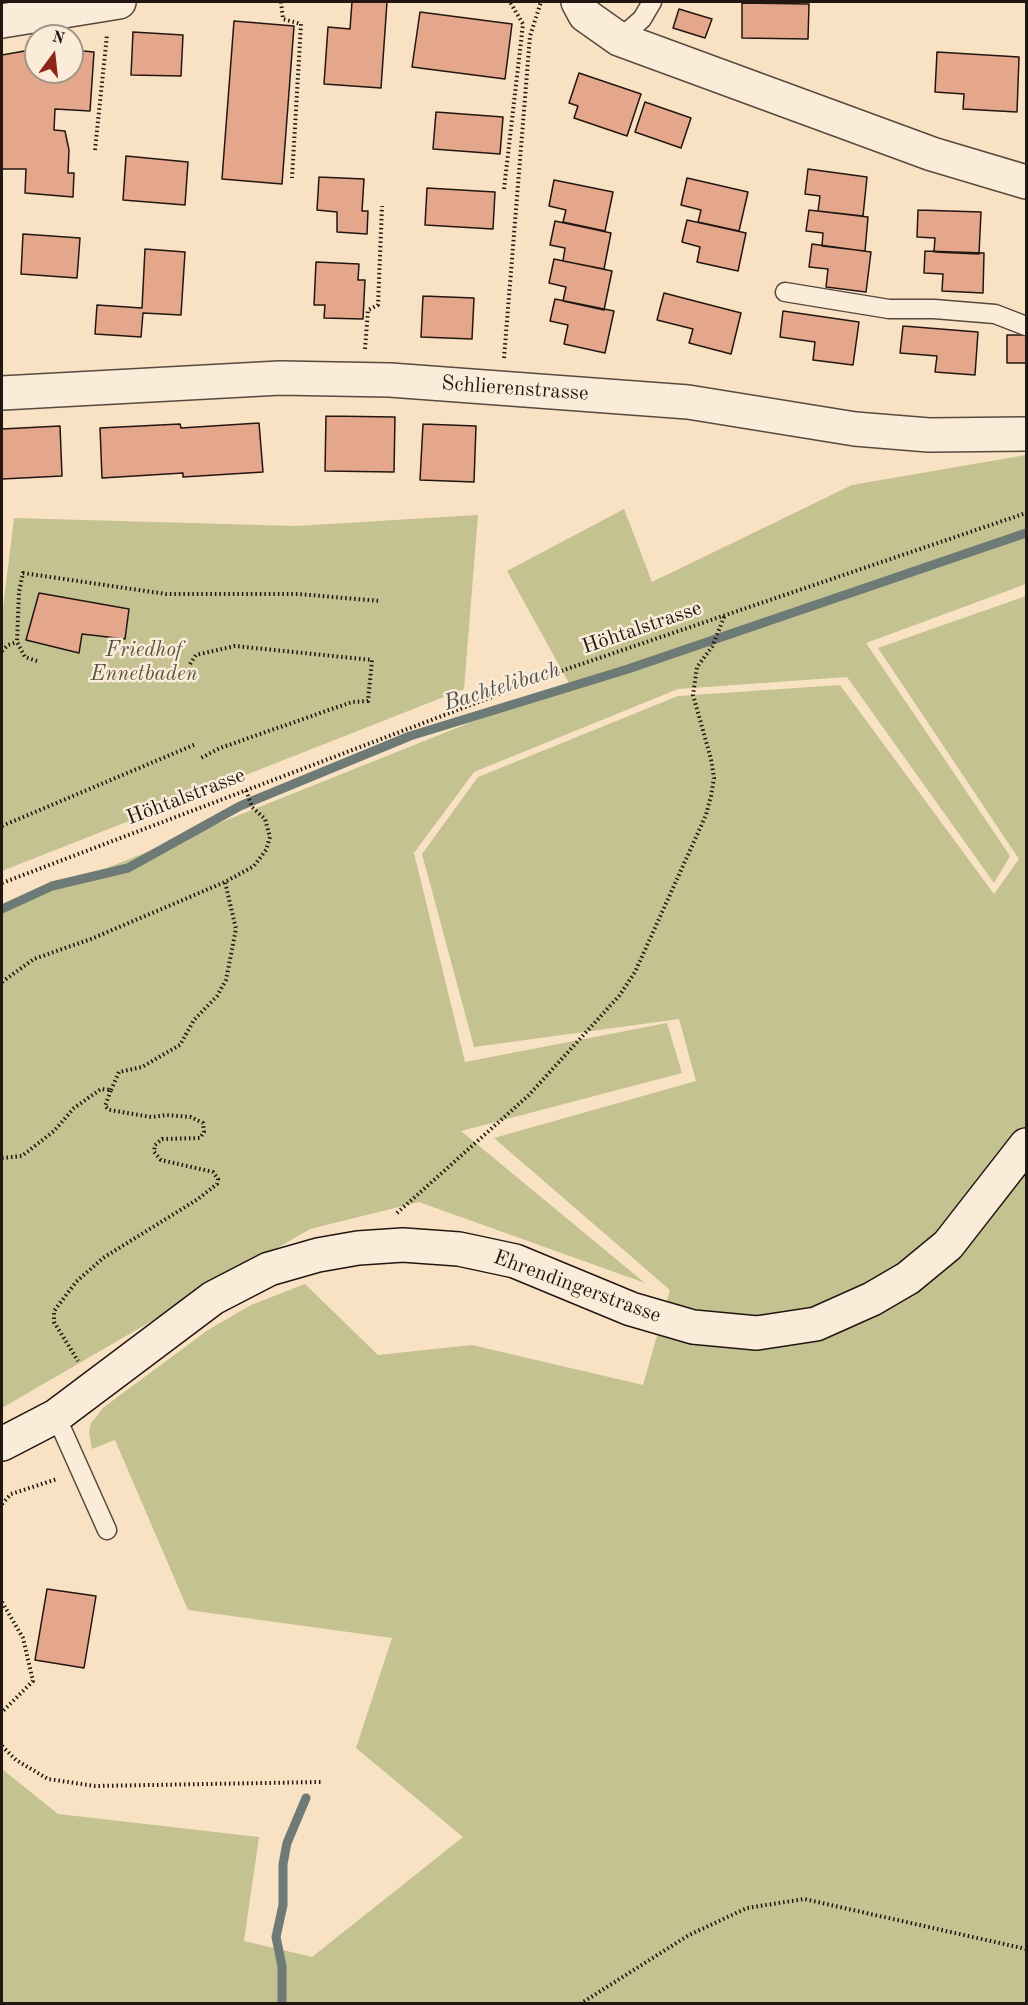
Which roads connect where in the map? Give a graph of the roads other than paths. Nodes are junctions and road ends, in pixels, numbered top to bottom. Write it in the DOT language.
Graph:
graph roads {
  1 [pos="578,2"];
  2 [pos="652,2"];
  3 [pos="113,14"];
  4 [pos="2,21"];
  5 [pos="619,39"];
  6 [pos="1026,182"];
  7 [pos="785,292"];
  8 [pos="1026,326"];
  9 [pos="2,393"];
  10 [pos="1026,434"];
  11 [pos="1026,1145"];
  12 [pos="56,1416"];
  13 [pos="2,1444"];
  14 [pos="107,1530"];
  1 -- 5 [label="street"];
  2 -- 5 [label="lane"];
  3 -- 4 [label="street"];
  5 -- 6 [label="street"];
  7 -- 8 [label="lane"];
  9 -- 10 [label="street, Schlierenstrasse"];
  11 -- 12 [label="street, Ehrendingerstrasse"];
  12 -- 13 [label="street, Ehrendingerstrasse"];
  12 -- 14 [label="lane"];
}
